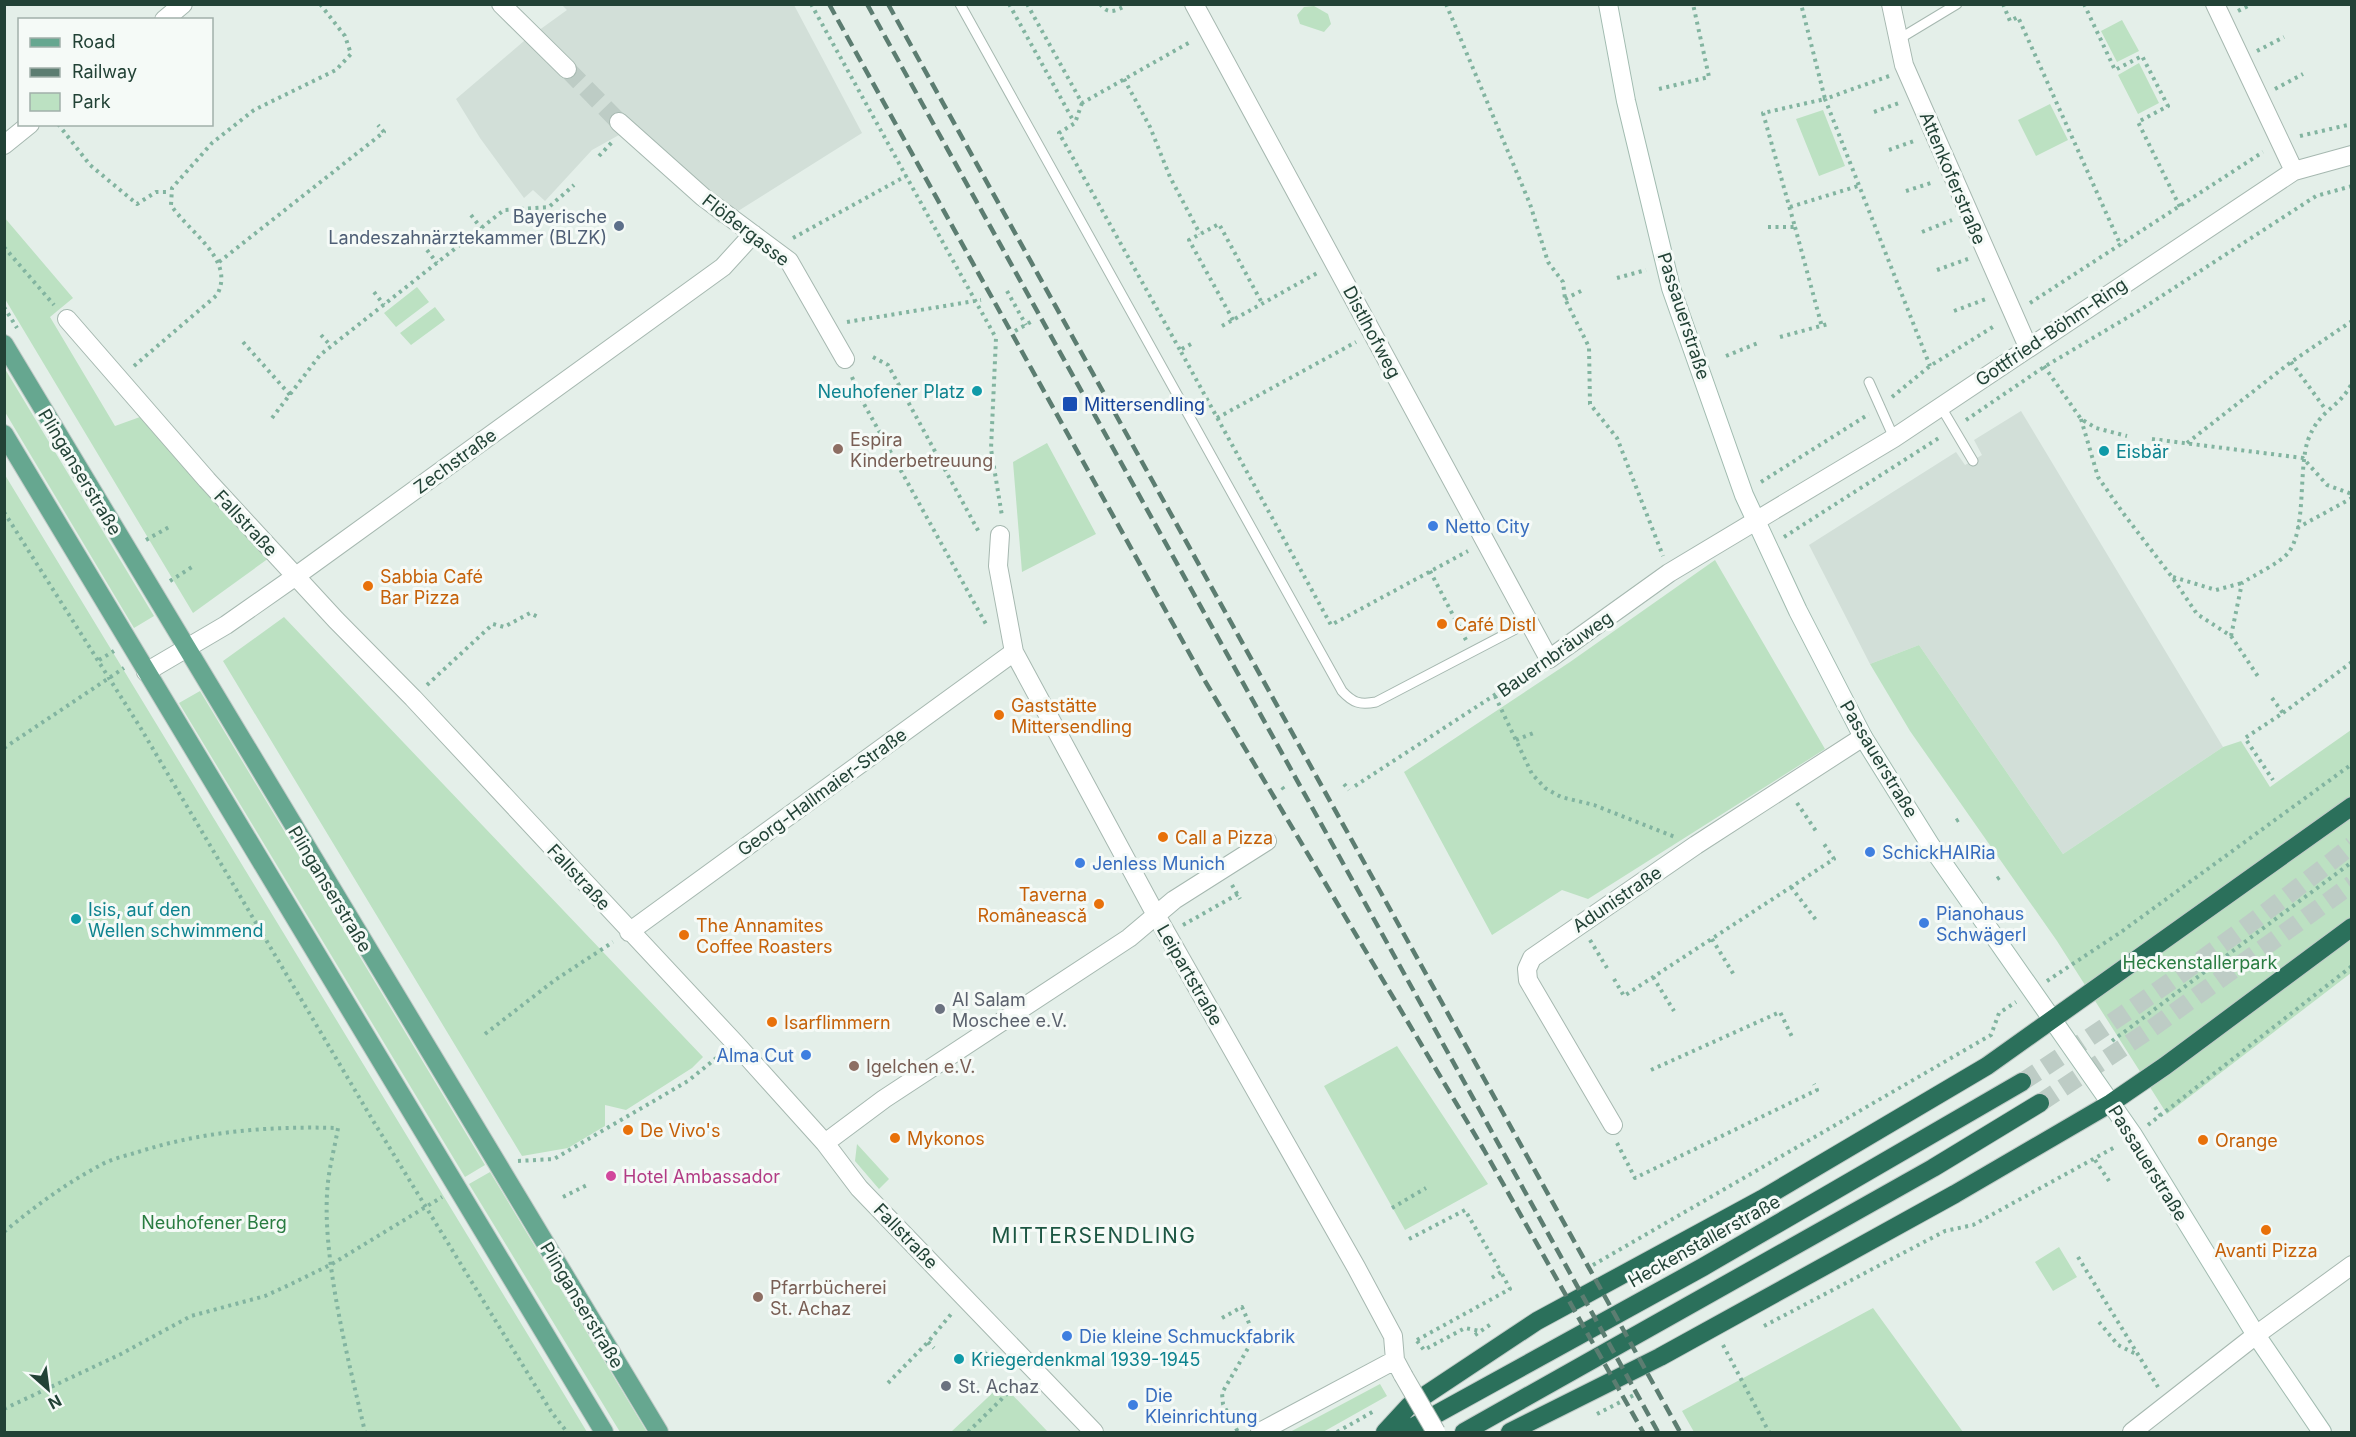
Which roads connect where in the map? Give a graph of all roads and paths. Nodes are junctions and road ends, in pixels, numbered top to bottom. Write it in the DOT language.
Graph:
graph roads {
  1 [pos="183,4"];
  2 [pos="320,4"];
  3 [pos="501,4"];
  4 [pos="811,4"];
  5 [pos="960,4"];
  6 [pos="1009,4"];
  7 [pos="1027,4"];
  8 [pos="1101,4"];
  9 [pos="1194,4"];
  10 [pos="1446,4"];
  11 [pos="1608,4"];
  12 [pos="1693,4"];
  13 [pos="1801,4"];
  14 [pos="1891,4"];
  15 [pos="1957,4"];
  16 [pos="2002,4"];
  17 [pos="2084,4"];
  18 [pos="2215,4"];
  19 [pos="1125,6"];
  20 [pos="166,18"];
  21 [pos="1209,31"];
  22 [pos="2284,37"];
  23 [pos="1899,39"];
  24 [pos="2241,60"];
  25 [pos="567,69"];
  26 [pos="1906,70"];
  27 [pos="2303,74"];
  28 [pos="1124,79"];
  29 [pos="1659,89"];
  30 [pos="1918,96"];
  31 [pos="1825,99"];
  32 [pos="2259,99"];
  33 [pos="1082,103"];
  34 [pos="1874,112"];
  35 [pos="619,122"];
  36 [pos="1075,123"];
  37 [pos="2352,124"];
  38 [pos="378,125"];
  39 [pos="28,126"];
  40 [pos="60,126"];
  41 [pos="1934,134"];
  42 [pos="2279,141"];
  43 [pos="4,145"];
  44 [pos="1889,150"];
  45 [pos="2352,155"];
  46 [pos="2294,171"];
  47 [pos="906,176"];
  48 [pos="1952,176"];
  49 [pos="574,185"];
  50 [pos="1859,186"];
  51 [pos="2352,186"];
  52 [pos="1906,191"];
  53 [pos="169,192"];
  54 [pos="1790,207"];
  55 [pos="2180,207"];
  56 [pos="1968,213"];
  57 [pos="471,215"];
  58 [pos="1768,226"];
  59 [pos="1795,227"];
  60 [pos="481,228"];
  61 [pos="1922,232"];
  62 [pos="753,234"];
  63 [pos="1200,234"];
  64 [pos="800,235"];
  65 [pos="2121,246"];
  66 [pos="4,247"];
  67 [pos="427,250"];
  68 [pos="1985,252"];
  69 [pos="219,262"];
  70 [pos="437,263"];
  71 [pos="1335,263"];
  72 [pos="1647,270"];
  73 [pos="1937,270"];
  74 [pos="1617,278"];
  75 [pos="1584,289"];
  76 [pos="1007,291"];
  77 [pos="374,292"];
  78 [pos="2002,292"];
  79 [pos="1565,299"];
  80 [pos="978,302"];
  81 [pos="1262,303"];
  82 [pos="384,305"];
  83 [pos="1953,311"];
  84 [pos="2012,315"];
  85 [pos="67,319"];
  86 [pos="856,320"];
  87 [pos="1034,320"];
  88 [pos="1233,320"];
  89 [pos="2352,321"];
  90 [pos="1828,324"];
  91 [pos="1026,325"];
  92 [pos="1222,326"];
  93 [pos="1822,327"];
  94 [pos="1016,331"];
  95 [pos="1372,333"];
  96 [pos="321,335"];
  97 [pos="1780,337"];
  98 [pos="243,342"];
  99 [pos="1758,343"];
  100 [pos="4,344"];
  101 [pos="1191,344"];
  102 [pos="331,346"];
  103 [pos="2028,347"];
  104 [pos="1180,350"];
  105 [pos="1726,356"];
  106 [pos="873,357"];
  107 [pos="845,359"];
  108 [pos="2291,362"];
  109 [pos="1929,366"];
  110 [pos="2044,367"];
  111 [pos="119,379"];
  112 [pos="1869,382"];
  113 [pos="2352,383"];
  114 [pos="290,395"];
  115 [pos="2352,396"];
  116 [pos="2344,397"];
  117 [pos="1941,406"];
  118 [pos="1879,408"];
  119 [pos="2326,410"];
  120 [pos="272,418"];
  121 [pos="1217,418"];
  122 [pos="2081,419"];
  123 [pos="1954,428"];
  124 [pos="4,434"];
  125 [pos="2127,436"];
  126 [pos="1894,438"];
  127 [pos="2152,439"];
  128 [pos="2186,443"];
  129 [pos="2303,458"];
  130 [pos="1973,460"];
  131 [pos="1772,474"];
  132 [pos="2352,496"];
  133 [pos="4,512"];
  134 [pos="1755,521"];
  135 [pos="169,527"];
  136 [pos="2297,528"];
  137 [pos="1795,531"];
  138 [pos="1000,535"];
  139 [pos="981,536"];
  140 [pos="146,540"];
  141 [pos="1485,541"];
  142 [pos="192,567"];
  143 [pos="1430,571"];
  144 [pos="1669,573"];
  145 [pos="296,576"];
  146 [pos="2172,577"];
  147 [pos="170,581"];
  148 [pos="2242,583"];
  149 [pos="540,618"];
  150 [pos="1529,622"];
  151 [pos="987,626"];
  152 [pos="2231,636"];
  153 [pos="1466,640"];
  154 [pos="186,649"];
  155 [pos="1014,652"];
  156 [pos="1550,659"];
  157 [pos="2352,663"];
  158 [pos="146,672"];
  159 [pos="110,678"];
  160 [pos="2259,678"];
  161 [pos="1495,696"];
  162 [pos="413,698"];
  163 [pos="2272,698"];
  164 [pos="2283,713"];
  165 [pos="1536,732"];
  166 [pos="1863,738"];
  167 [pos="1516,740"];
  168 [pos="4,748"];
  169 [pos="2352,764"];
  170 [pos="2273,780"];
  171 [pos="1344,784"];
  172 [pos="1355,786"];
  173 [pos="1787,788"];
  174 [pos="1349,790"];
  175 [pos="2352,806"];
  176 [pos="1960,818"];
  177 [pos="1956,821"];
  178 [pos="1816,831"];
  179 [pos="1267,841"];
  180 [pos="1822,841"];
  181 [pos="1696,845"];
  182 [pos="2352,862"];
  183 [pos="1234,887"];
  184 [pos="1791,887"];
  185 [pos="1238,894"];
  186 [pos="1240,899"];
  187 [pos="1156,915"];
  188 [pos="1192,920"];
  189 [pos="1816,920"];
  190 [pos="1580,924"];
  191 [pos="2352,927"];
  192 [pos="629,932"];
  193 [pos="1712,939"];
  194 [pos="2352,966"];
  195 [pos="1606,968"];
  196 [pos="2064,970"];
  197 [pos="1734,975"];
  198 [pos="1653,977"];
  199 [pos="1614,980"];
  200 [pos="1674,1011"];
  201 [pos="1999,1013"];
  202 [pos="2054,1020"];
  203 [pos="485,1034"];
  204 [pos="1793,1039"];
  205 [pos="2112,1041"];
  206 [pos="735,1044"];
  207 [pos="1652,1070"];
  208 [pos="2022,1082"];
  209 [pos="1814,1084"];
  210 [pos="2040,1103"];
  211 [pos="2110,1103"];
  212 [pos="2155,1107"];
  213 [pos="1613,1125"];
  214 [pos="825,1143"];
  215 [pos="496,1164"];
  216 [pos="2109,1181"];
  217 [pos="587,1185"];
  218 [pos="457,1188"];
  219 [pos="1426,1188"];
  220 [pos="563,1197"];
  221 [pos="427,1206"];
  222 [pos="1392,1208"];
  223 [pos="4,1232"];
  224 [pos="1409,1239"];
  225 [pos="2078,1257"];
  226 [pos="332,1264"];
  227 [pos="2352,1265"];
  228 [pos="1582,1271"];
  229 [pos="1501,1272"];
  230 [pos="1490,1279"];
  231 [pos="965,1296"];
  232 [pos="1222,1318"];
  233 [pos="1500,1319"];
  234 [pos="2099,1322"];
  235 [pos="1753,1330"];
  236 [pos="1480,1331"];
  237 [pos="2256,1335"];
  238 [pos="1472,1338"];
  239 [pos="1418,1340"];
  240 [pos="1733,1340"];
  241 [pos="928,1342"];
  242 [pos="1724,1345"];
  243 [pos="1430,1346"];
  244 [pos="934,1348"];
  245 [pos="1714,1351"];
  246 [pos="2139,1356"];
  247 [pos="1399,1367"];
  248 [pos="1032,1368"];
  249 [pos="888,1383"];
  250 [pos="1646,1388"];
  251 [pos="2169,1404"];
  252 [pos="1383,1406"];
  253 [pos="4,1409"];
  254 [pos="1589,1416"];
  255 [pos="365,1432"];
  256 [pos="567,1432"];
  257 [pos="604,1432"];
  258 [pos="659,1432"];
  259 [pos="968,1432"];
  260 [pos="1094,1432"];
  261 [pos="1238,1432"];
  262 [pos="1260,1432"];
  263 [pos="1337,1432"];
  264 [pos="1385,1432"];
  265 [pos="1404,1432"];
  266 [pos="1436,1432"];
  267 [pos="1464,1432"];
  268 [pos="1510,1432"];
  269 [pos="1769,1432"];
  270 [pos="2132,1432"];
  271 [pos="2322,1432"];
  1 -- 20 [label="street"];
  2 -- 53 [label="path"];
  3 -- 25 [label="street"];
  4 -- 47 [label="path"];
  5 -- 150 [label="lane"];
  6 -- 36 [label="path"];
  7 -- 33 [label="path"];
  8 -- 19 [label="path"];
  9 -- 21 [label="street, Distlhofweg"];
  10 -- 79 [label="path"];
  11 -- 134 [label="street, Passauerstraße"];
  12 -- 29 [label="path"];
  13 -- 31 [label="path"];
  14 -- 23 [label="street, Attenkoferstraße"];
  15 -- 23 [label="lane"];
  16 -- 65 [label="path"];
  17 -- 55 [label="path"];
  18 -- 24 [label="street"];
  21 -- 28 [label="path"];
  21 -- 71 [label="street, Distlhofweg"];
  22 -- 24 [label="path"];
  23 -- 26 [label="street, Attenkoferstraße"];
  24 -- 32 [label="street"];
  26 -- 30 [label="street, Attenkoferstraße"];
  26 -- 31 [label="path"];
  27 -- 32 [label="path"];
  28 -- 33 [label="path"];
  28 -- 63 [label="path"];
  30 -- 34 [label="path"];
  30 -- 41 [label="street, Attenkoferstraße"];
  31 -- 50 [label="path"];
  31 -- 54 [label="path"];
  32 -- 42 [label="street"];
  33 -- 36 [label="path"];
  35 -- 62 [label="street, Flößergasse"];
  36 -- 104 [label="path"];
  37 -- 42 [label="path"];
  38 -- 69 [label="path"];
  39 -- 43 [label="street"];
  40 -- 53 [label="path"];
  41 -- 44 [label="path"];
  41 -- 48 [label="street, Attenkoferstraße"];
  42 -- 46 [label="street"];
  42 -- 55 [label="path"];
  45 -- 46 [label="street, Gottfried-Böhm-Ring"];
  46 -- 103 [label="street, Gottfried-Böhm-Ring"];
  47 -- 64 [label="path"];
  47 -- 80 [label="path"];
  48 -- 52 [label="path"];
  48 -- 56 [label="street, Attenkoferstraße"];
  49 -- 60 [label="path"];
  50 -- 54 [label="path"];
  50 -- 109 [label="path"];
  51 -- 110 [label="path"];
  53 -- 69 [label="path"];
  54 -- 59 [label="path"];
  55 -- 65 [label="path"];
  56 -- 61 [label="path"];
  56 -- 68 [label="street, Attenkoferstraße"];
  57 -- 60 [label="path"];
  58 -- 59 [label="path"];
  59 -- 93 [label="path"];
  60 -- 70 [label="path"];
  62 -- 107 [label="street, Flößergasse"];
  62 -- 145 [label="street, Zechstraße"];
  63 -- 81 [label="path"];
  63 -- 88 [label="path"];
  65 -- 84 [label="path"];
  66 -- 85 [label="path"];
  67 -- 70 [label="path"];
  68 -- 73 [label="path"];
  68 -- 78 [label="street, Attenkoferstraße"];
  69 -- 111 [label="path"];
  70 -- 82 [label="path"];
  71 -- 81 [label="path"];
  71 -- 95 [label="street, Distlhofweg"];
  72 -- 74 [label="path"];
  75 -- 79 [label="path"];
  76 -- 91 [label="path"];
  77 -- 82 [label="path"];
  78 -- 83 [label="path"];
  78 -- 84 [label="street, Attenkoferstraße"];
  79 -- 144 [label="path"];
  80 -- 86 [label="path"];
  80 -- 138 [label="path"];
  81 -- 88 [label="path"];
  82 -- 102 [label="path"];
  84 -- 103 [label="street, Attenkoferstraße"];
  84 -- 109 [label="path"];
  85 -- 111 [label="street, Fallstraße"];
  87 -- 91 [label="path"];
  88 -- 92 [label="path"];
  89 -- 108 [label="path"];
  90 -- 93 [label="path"];
  91 -- 94 [label="path"];
  93 -- 97 [label="path"];
  95 -- 121 [label="path"];
  95 -- 141 [label="street, Distlhofweg"];
  96 -- 102 [label="path"];
  98 -- 114 [label="path"];
  99 -- 105 [label="path"];
  100 -- 154 [label="main road, Plinganserstraße"];
  101 -- 104 [label="path"];
  102 -- 114 [label="path"];
  103 -- 110 [label="path"];
  103 -- 117 [label="street, Gottfried-Böhm-Ring"];
  104 -- 121 [label="path"];
  106 -- 139 [label="path"];
  107 -- 151 [label="path"];
  108 -- 119 [label="path"];
  108 -- 128 [label="path"];
  109 -- 118 [label="path"];
  110 -- 122 [label="path"];
  110 -- 123 [label="path"];
  111 -- 145 [label="street, Fallstraße"];
  112 -- 118 [label="lane"];
  113 -- 116 [label="path"];
  114 -- 120 [label="path"];
  115 -- 116 [label="path"];
  116 -- 119 [label="path"];
  117 -- 123 [label="lane"];
  117 -- 126 [label="street, Gottfried-Böhm-Ring"];
  118 -- 126 [label="lane"];
  118 -- 131 [label="path"];
  119 -- 129 [label="path"];
  121 -- 143 [label="path"];
  122 -- 125 [label="path"];
  122 -- 146 [label="path"];
  123 -- 130 [label="lane"];
  123 -- 137 [label="path"];
  124 -- 158 [label="main road"];
  126 -- 134 [label="street, Gottfried-Böhm-Ring"];
  127 -- 128 [label="path"];
  128 -- 129 [label="path"];
  129 -- 132 [label="path"];
  129 -- 136 [label="path"];
  132 -- 136 [label="path"];
  133 -- 159 [label="path"];
  134 -- 144 [label="street, Bauernbräuweg"];
  134 -- 166 [label="street, Passauerstraße"];
  135 -- 140 [label="path"];
  136 -- 148 [label="path"];
  138 -- 155 [label="street, Leipartstraße"];
  141 -- 143 [label="path"];
  141 -- 150 [label="street, Distlhofweg"];
  142 -- 147 [label="path"];
  143 -- 153 [label="path"];
  144 -- 156 [label="street, Bauernbräuweg"];
  145 -- 154 [label="street, Zechstraße"];
  145 -- 162 [label="street, Fallstraße"];
  146 -- 148 [label="path"];
  146 -- 152 [label="path"];
  148 -- 152 [label="path"];
  149 -- 162 [label="path"];
  150 -- 156 [label="street, Distlhofweg"];
  152 -- 160 [label="path"];
  154 -- 158 [label="street, Zechstraße"];
  154 -- 215 [label="main road, Plinganserstraße"];
  155 -- 187 [label="street, Leipartstraße"];
  155 -- 192 [label="street, Georg-Hallmaier-Straße"];
  156 -- 161 [label="path, Bauernbräuweg"];
  157 -- 164 [label="path"];
  158 -- 218 [label="main road"];
  159 -- 168 [label="path"];
  159 -- 221 [label="path"];
  161 -- 167 [label="path"];
  161 -- 172 [label="path, Bauernbräuweg"];
  162 -- 192 [label="street, Fallstraße"];
  163 -- 164 [label="path"];
  164 -- 170 [label="path"];
  165 -- 167 [label="path"];
  166 -- 173 [label="street, Adunistraße"];
  166 -- 202 [label="street, Passauerstraße"];
  167 -- 181 [label="path"];
  169 -- 196 [label="path"];
  171 -- 174 [label="path"];
  173 -- 178 [label="path"];
  173 -- 181 [label="street, Adunistraße"];
  175 -- 202 [label="highway"];
  176 -- 177 [label="path"];
  179 -- 187 [label="street"];
  180 -- 184 [label="path"];
  181 -- 190 [label="street, Adunistraße"];
  182 -- 205 [label="path"];
  183 -- 185 [label="path"];
  184 -- 189 [label="path"];
  184 -- 193 [label="path"];
  185 -- 186 [label="path"];
  185 -- 188 [label="path"];
  187 -- 214 [label="street"];
  187 -- 247 [label="street, Leipartstraße"];
  190 -- 195 [label="path"];
  190 -- 213 [label="street, Adunistraße"];
  191 -- 211 [label="highway"];
  192 -- 203 [label="path"];
  192 -- 206 [label="street, Fallstraße"];
  193 -- 197 [label="path"];
  193 -- 198 [label="path"];
  194 -- 212 [label="path"];
  198 -- 199 [label="path"];
  198 -- 200 [label="path"];
  201 -- 228 [label="path"];
  202 -- 211 [label="street, Passauerstraße"];
  202 -- 264 [label="highway"];
  204 -- 207 [label="path"];
  206 -- 214 [label="street, Fallstraße"];
  206 -- 215 [label="path"];
  208 -- 265 [label="highway, Heckenstallerstraße"];
  209 -- 213 [label="path"];
  210 -- 267 [label="highway"];
  211 -- 237 [label="street, Passauerstraße"];
  211 -- 268 [label="highway"];
  214 -- 231 [label="street, Fallstraße"];
  215 -- 258 [label="main road, Plinganserstraße"];
  216 -- 235 [label="path"];
  217 -- 220 [label="path"];
  218 -- 221 [label="path"];
  218 -- 257 [label="main road"];
  219 -- 222 [label="path"];
  221 -- 226 [label="path"];
  221 -- 256 [label="path"];
  223 -- 226 [label="path"];
  224 -- 229 [label="path"];
  225 -- 246 [label="path"];
  226 -- 253 [label="path"];
  226 -- 255 [label="path"];
  227 -- 237 [label="street"];
  229 -- 230 [label="path"];
  229 -- 239 [label="path"];
  231 -- 241 [label="path"];
  231 -- 248 [label="street, Fallstraße"];
  232 -- 261 [label="path"];
  233 -- 236 [label="path"];
  234 -- 246 [label="path"];
  236 -- 238 [label="path"];
  236 -- 243 [label="path"];
  237 -- 251 [label="street"];
  237 -- 271 [label="street, Passauerstraße"];
  240 -- 242 [label="path"];
  241 -- 244 [label="path"];
  241 -- 249 [label="path"];
  242 -- 245 [label="path"];
  242 -- 269 [label="path"];
  246 -- 251 [label="path"];
  247 -- 262 [label="street"];
  247 -- 266 [label="street, Leipartstraße, bridge"];
  248 -- 259 [label="path"];
  248 -- 260 [label="street, Fallstraße"];
  250 -- 254 [label="path"];
  251 -- 270 [label="street"];
  252 -- 263 [label="path"];
}
